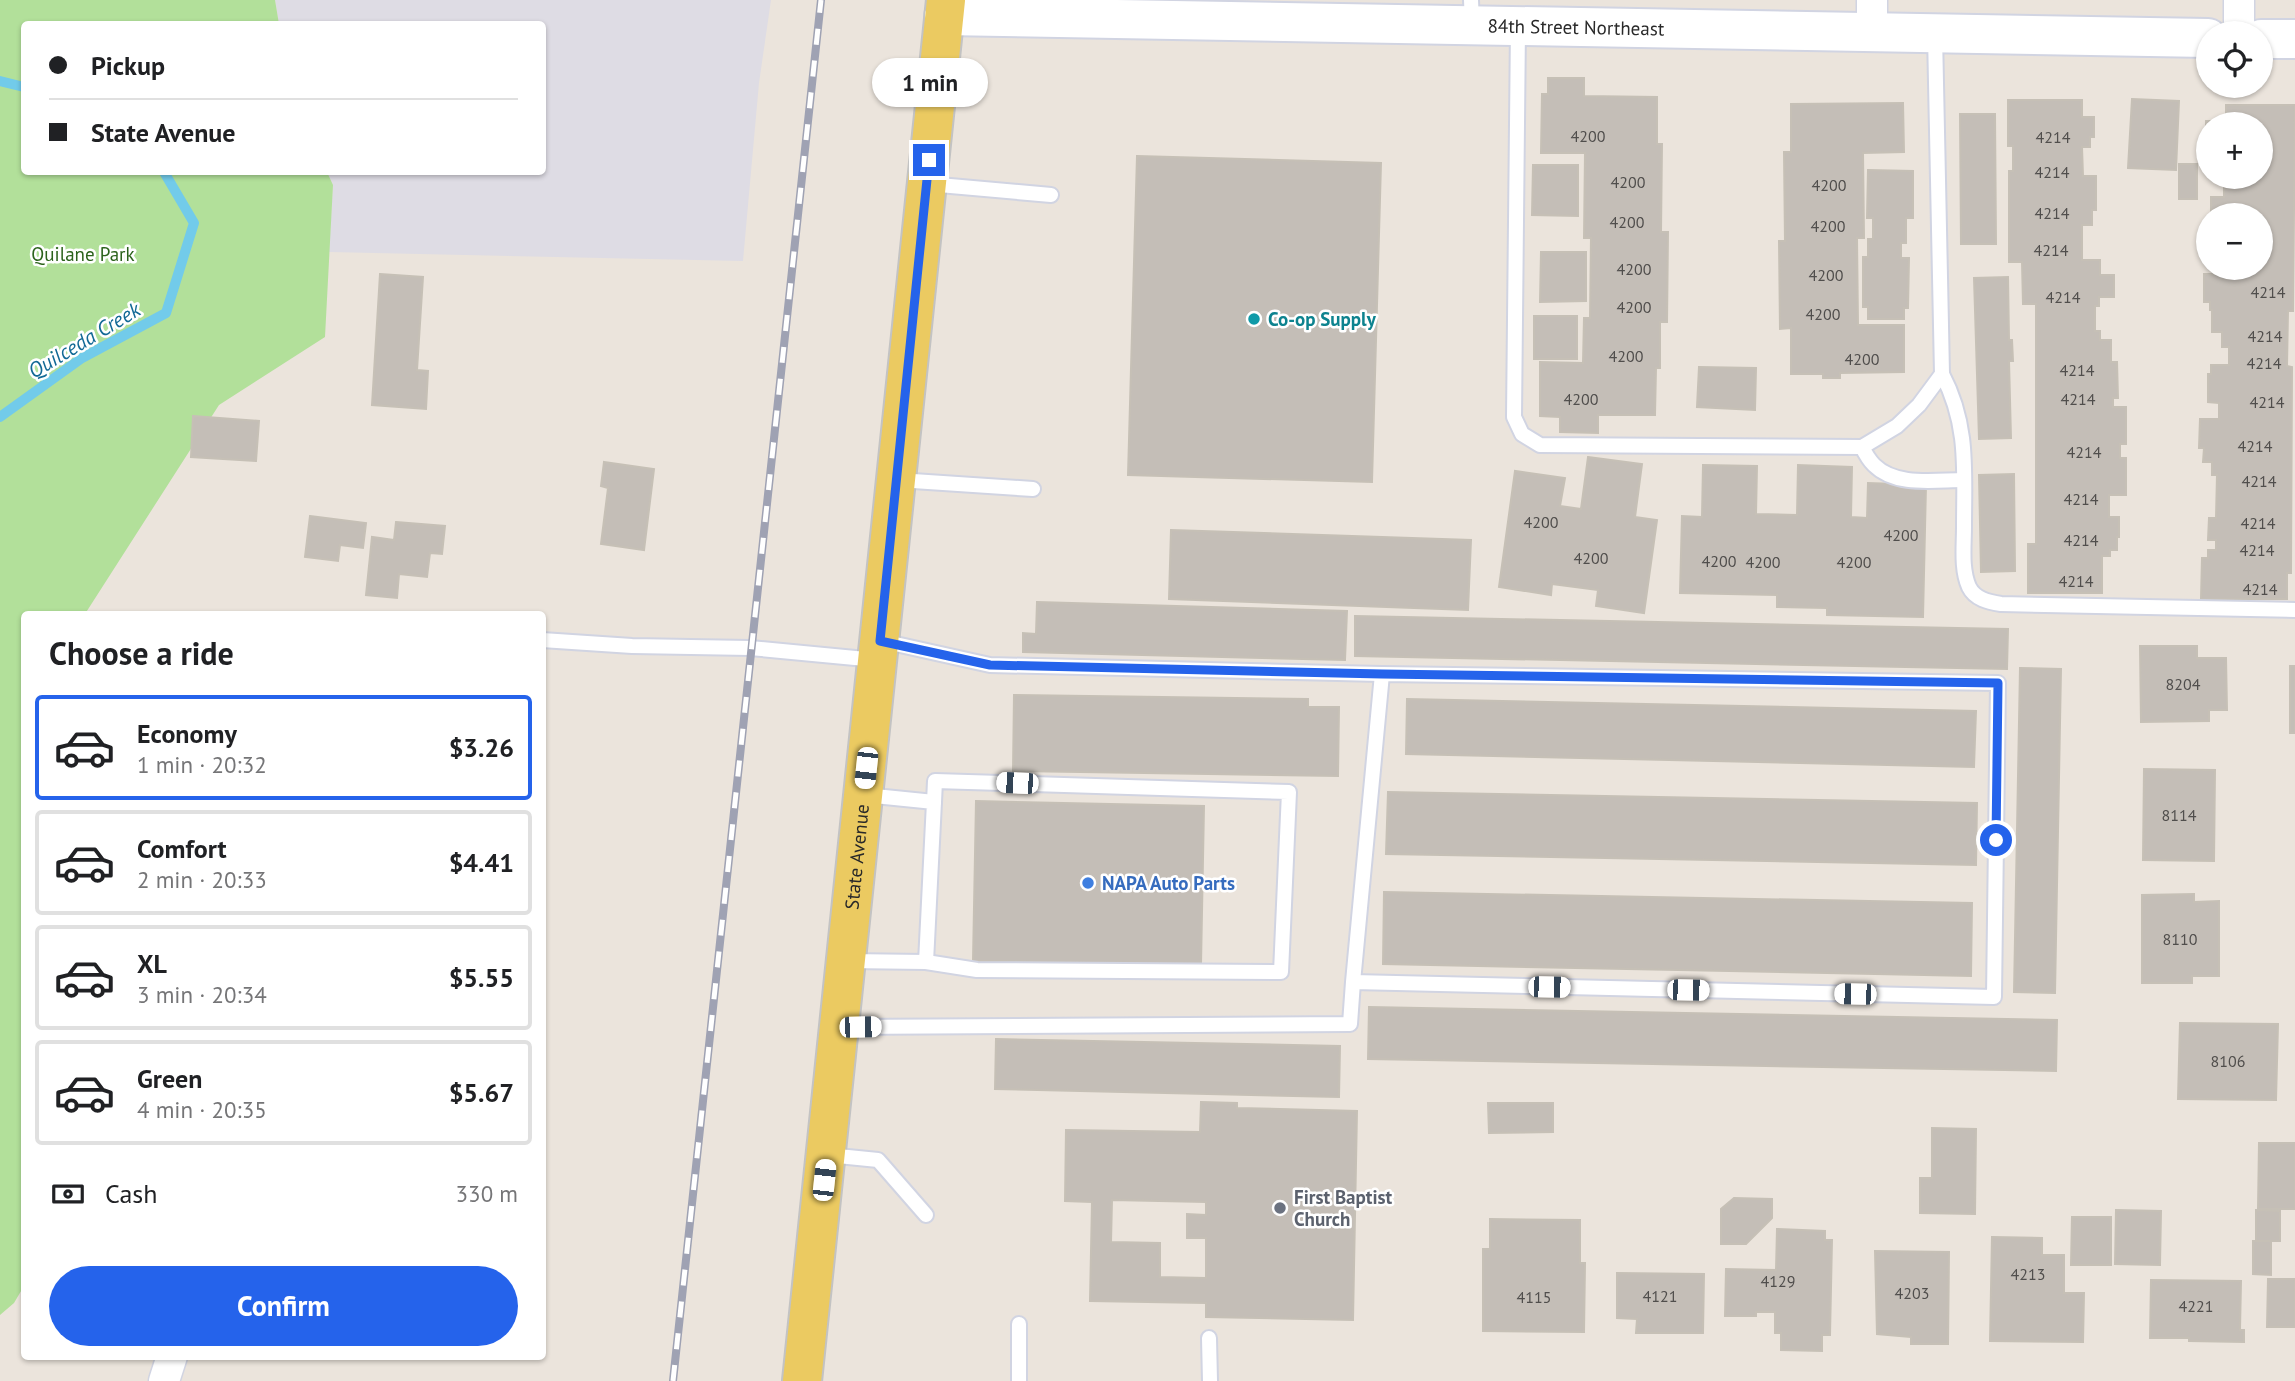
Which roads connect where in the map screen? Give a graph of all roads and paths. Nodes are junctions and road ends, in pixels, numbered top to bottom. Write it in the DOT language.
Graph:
graph roads {
  1 [pos="2239,0"];
  2 [pos="945,8"];
  3 [pos="1471,12"];
  4 [pos="1872,16"];
  5 [pos="2239,21"];
  6 [pos="1518,26"];
  7 [pos="1934,33"];
  8 [pos="2196,38"];
  9 [pos="2273,39"];
  10 [pos="2295,39"];
  11 [pos="927,184"];
  12 [pos="1051,195"];
  13 [pos="1942,374"];
  14 [pos="1862,447"];
  15 [pos="896,480"];
  16 [pos="1964,480"];
  17 [pos="1033,489"];
  18 [pos="2295,610"];
  19 [pos="546,640"];
  20 [pos="878,650"];
  21 [pos="1382,674"];
  22 [pos="864,795"];
  23 [pos="934,802"];
  24 [pos="846,961"];
  25 [pos="926,962"];
  26 [pos="1353,982"];
  27 [pos="839,1027"];
  28 [pos="826,1154"];
  29 [pos="926,1215"];
  30 [pos="1018,1324"];
  31 [pos="1209,1338"];
  32 [pos="171,1360"];
  33 [pos="164,1381"];
  34 [pos="802,1381"];
  35 [pos="1019,1381"];
  36 [pos="1210,1381"];
  1 -- 5 [label="street"];
  2 -- 3 [label="street, 84th Street Northeast"];
  2 -- 11 [label="main road, State Avenue"];
  3 -- 6 [label="street, 84th Street Northeast"];
  4 -- 6 [label="street, 84th Street Northeast"];
  4 -- 7 [label="street, 84th Street Northeast"];
  6 -- 14 [label="lane"];
  7 -- 8 [label="street, 84th Street Northeast"];
  7 -- 13 [label="lane"];
  9 -- 10 [label="street"];
  11 -- 12 [label="lane"];
  11 -- 15 [label="main road, State Avenue"];
  13 -- 14 [label="lane"];
  13 -- 16 [label="lane"];
  14 -- 16 [label="lane"];
  15 -- 17 [label="lane"];
  15 -- 20 [label="main road, State Avenue"];
  16 -- 18 [label="lane"];
  19 -- 20 [label="lane"];
  20 -- 21 [label="lane"];
  20 -- 22 [label="main road, State Avenue"];
  21 -- 26 [label="lane"];
  21 -- 26 [label="lane"];
  22 -- 23 [label="lane"];
  22 -- 24 [label="main road, State Avenue"];
  23 -- 25 [label="lane"];
  23 -- 25 [label="lane"];
  24 -- 25 [label="lane"];
  24 -- 27 [label="main road, State Avenue"];
  26 -- 27 [label="lane"];
  27 -- 28 [label="main road, State Avenue"];
  28 -- 29 [label="lane"];
  28 -- 34 [label="main road, State Avenue"];
  30 -- 35 [label="lane"];
  31 -- 36 [label="lane"];
  32 -- 33 [label="street"];
}
